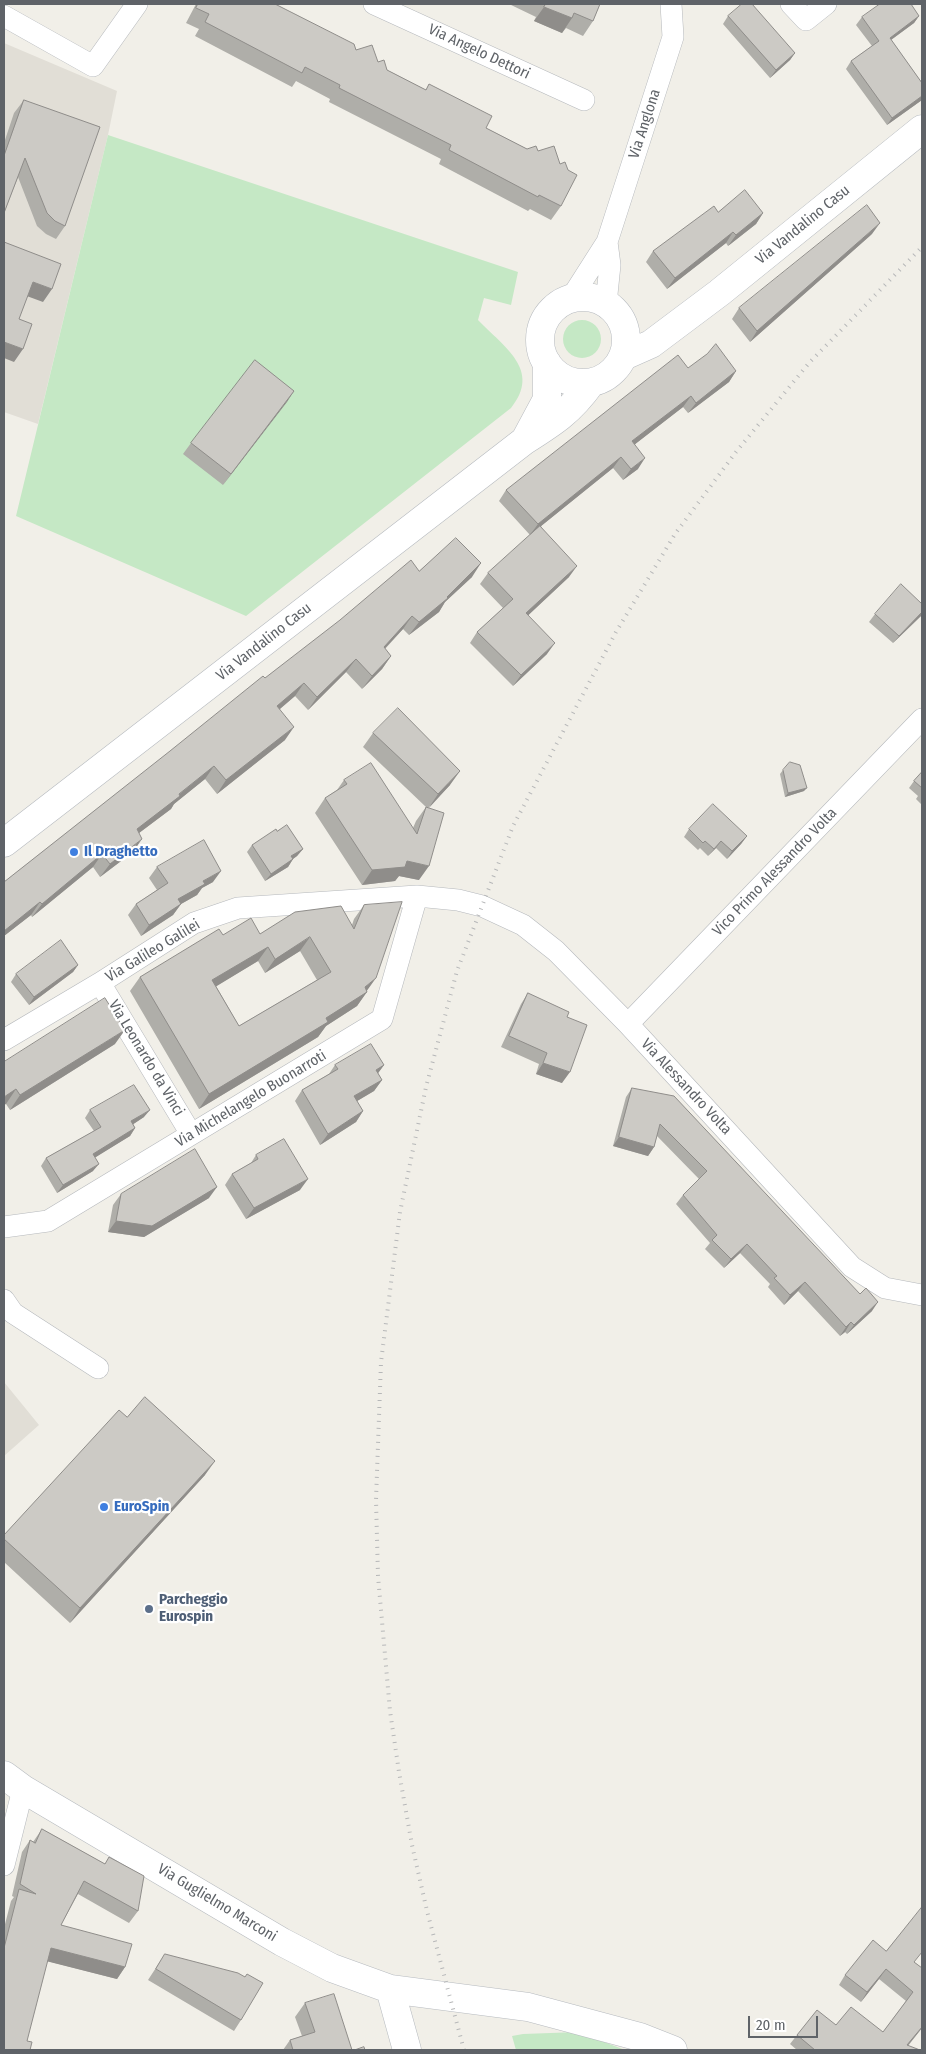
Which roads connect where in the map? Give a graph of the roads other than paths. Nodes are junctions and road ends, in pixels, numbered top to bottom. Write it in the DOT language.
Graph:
graph roads {
  1 [pos="137,4"];
  2 [pos="374,4"];
  3 [pos="671,4"];
  4 [pos="791,4"];
  5 [pos="826,4"];
  6 [pos="4,16"];
  7 [pos="584,100"];
  8 [pos="922,129"];
  9 [pos="607,242"];
  10 [pos="570,300"];
  11 [pos="614,313"];
  12 [pos="682,319"];
  13 [pos="624,356"];
  14 [pos="547,363"];
  15 [pos="591,383"];
  16 [pos="524,441"];
  17 [pos="922,719"];
  18 [pos="4,843"];
  19 [pos="427,897"];
  20 [pos="100,983"];
  21 [pos="628,1024"];
  22 [pos="4,1040"];
  23 [pos="192,1134"];
  24 [pos="4,1227"];
  25 [pos="922,1295"];
  26 [pos="4,1300"];
  27 [pos="98,1368"];
  28 [pos="13,1782"];
  29 [pos="4,1865"];
  30 [pos="390,1989"];
  31 [pos="407,2050"];
  32 [pos="673,2050"];
  1 -- 6 [label="street"];
  2 -- 7 [label="street, Via Angelo Dettori"];
  3 -- 9 [label="street, Via Anglona"];
  4 -- 5 [label="street"];
  8 -- 12 [label="main road, Via Vandalino Casu"];
  9 -- 10 [label="street, Via Anglona"];
  9 -- 11 [label="street, Via Anglona"];
  10 -- 11 [label="main road"];
  10 -- 14 [label="main road"];
  11 -- 12 [label="main road"];
  11 -- 13 [label="main road"];
  12 -- 13 [label="main road, Via Vandalino Casu"];
  13 -- 15 [label="main road"];
  14 -- 15 [label="main road"];
  14 -- 16 [label="main road, Via Vandalino Casu"];
  15 -- 16 [label="main road, Via Vandalino Casu"];
  16 -- 18 [label="main road, Via Vandalino Casu"];
  17 -- 21 [label="street, Vico Primo Alessandro Volta"];
  19 -- 20 [label="street, Via Galileo Galilei"];
  19 -- 21 [label="street, Via Alessandro Volta"];
  19 -- 23 [label="street, Via Michelangelo Buonarroti"];
  20 -- 22 [label="street, Via Galileo Galilei"];
  20 -- 23 [label="street, Via Leonardo da Vinci"];
  21 -- 25 [label="street, Via Alessandro Volta"];
  23 -- 24 [label="street, Via Michelangelo Buonarroti"];
  26 -- 27 [label="street"];
  28 -- 29 [label="street"];
  28 -- 30 [label="main road, Via Guglielmo Marconi"];
  30 -- 31 [label="main road"];
  30 -- 32 [label="main road, Via Guglielmo Marconi"];
}
